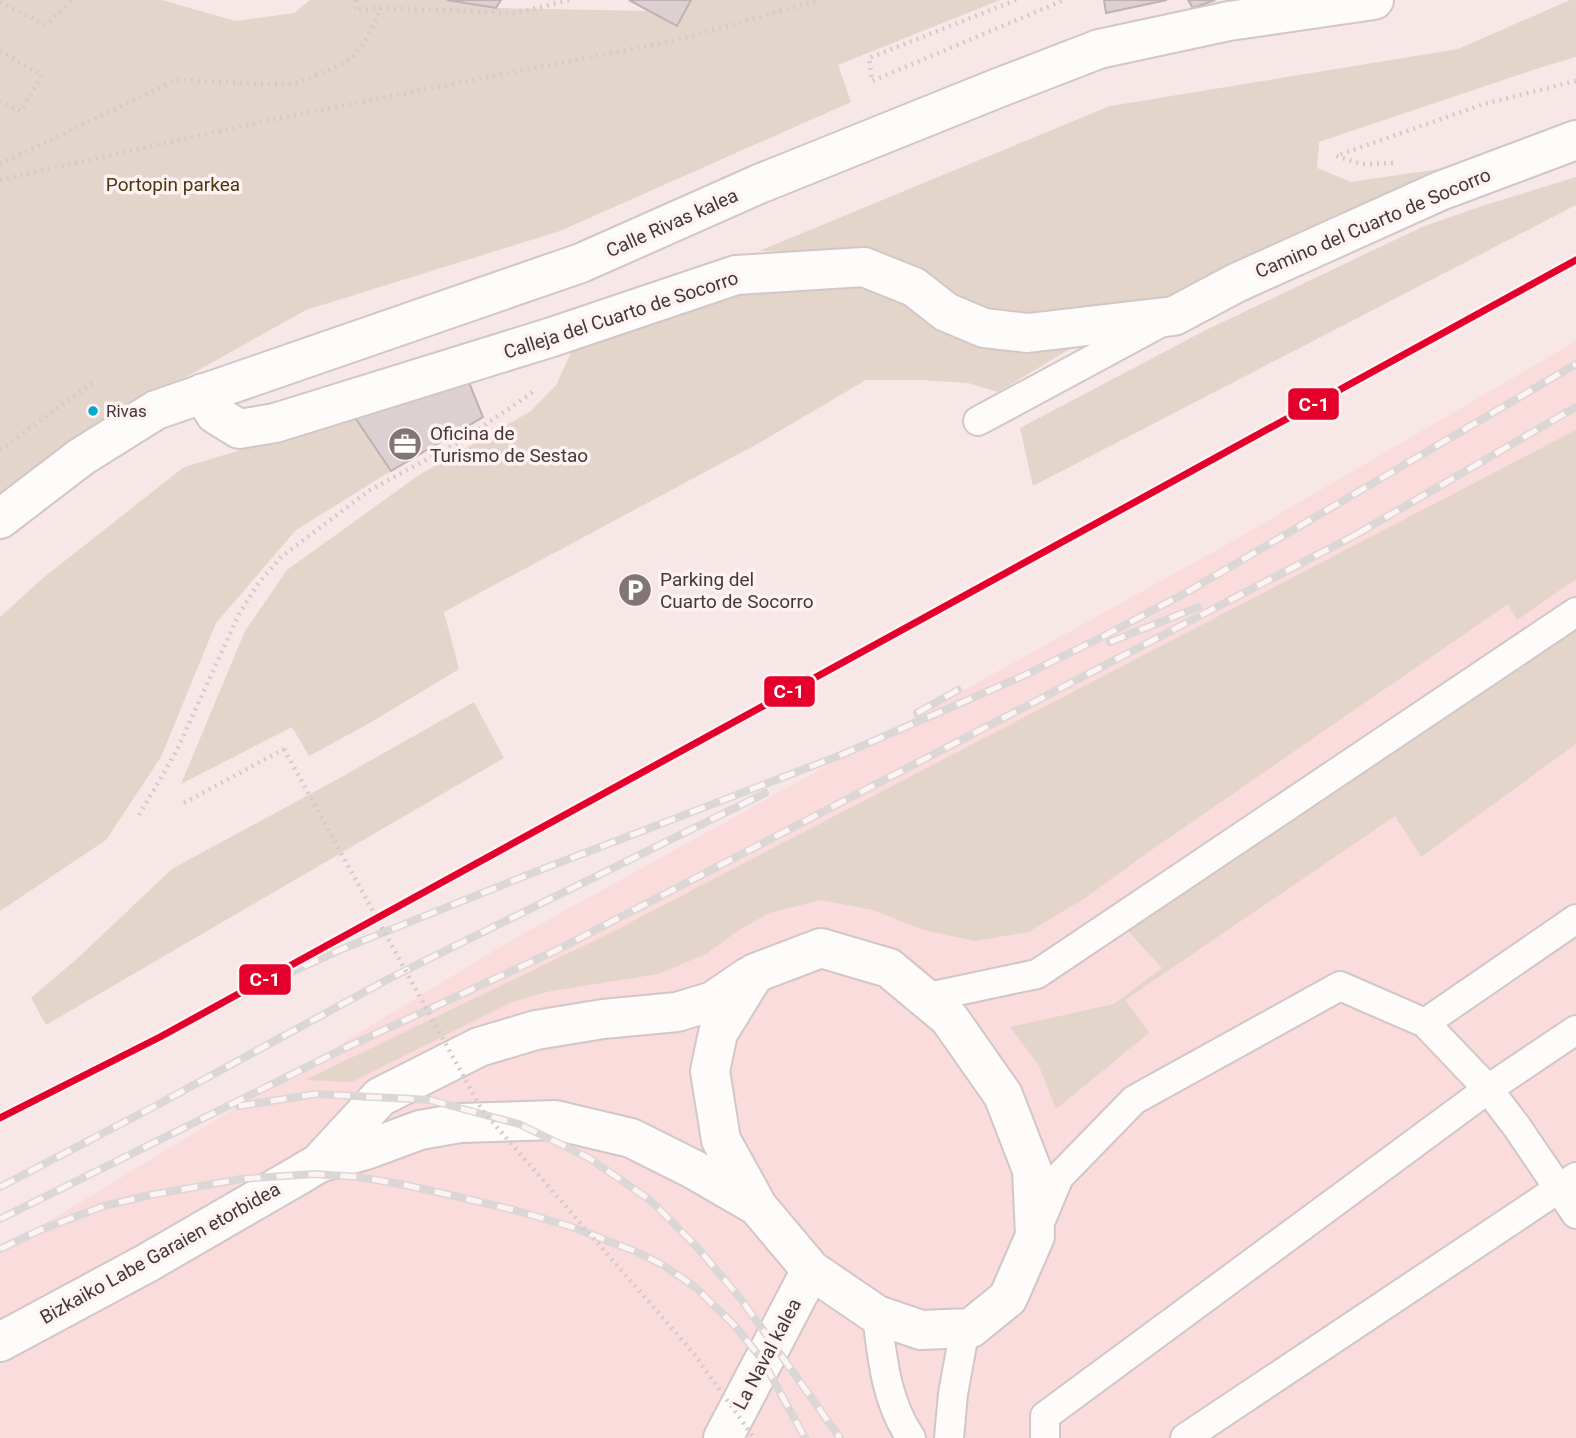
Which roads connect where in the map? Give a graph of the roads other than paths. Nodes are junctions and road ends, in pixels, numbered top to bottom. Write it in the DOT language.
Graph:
graph roads {
  1 [pos="1374,0"];
  2 [pos="1576,140"];
  3 [pos="1174,316"];
  4 [pos="202,393"];
  5 [pos="978,421"];
  6 [pos="0,519"];
  7 [pos="1576,612"];
  8 [pos="1576,919"];
  9 [pos="755,973"];
  10 [pos="924,998"];
  11 [pos="1425,1023"];
  12 [pos="1576,1030"];
  13 [pos="1488,1089"];
  14 [pos="319,1163"];
  15 [pos="1567,1183"];
  16 [pos="758,1207"];
  17 [pos="1576,1214"];
  18 [pos="1035,1236"];
  19 [pos="811,1270"];
  20 [pos="877,1315"];
  21 [pos="965,1328"];
  22 [pos="0,1342"];
  23 [pos="723,1438"];
  24 [pos="911,1438"];
  25 [pos="949,1438"];
  26 [pos="1045,1438"];
  27 [pos="1185,1438"];
  1 -- 4 [label="street, Calle Rivas kalea"];
  2 -- 3 [label="street, Camino del Cuarto de Socorro"];
  3 -- 4 [label="street, Calleja del Cuarto de Socorro"];
  3 -- 5 [label="lane"];
  4 -- 6 [label="street, Calle Rivas kalea"];
  7 -- 10 [label="lane"];
  8 -- 11 [label="lane"];
  9 -- 10 [label="street"];
  9 -- 14 [label="street"];
  9 -- 16 [label="street"];
  10 -- 18 [label="street"];
  11 -- 13 [label="lane"];
  11 -- 18 [label="lane"];
  12 -- 13 [label="lane"];
  13 -- 15 [label="lane"];
  13 -- 26 [label="lane"];
  14 -- 16 [label="street"];
  14 -- 22 [label="street, Bizkaiko Labe Garaien etorbidea"];
  15 -- 17 [label="lane"];
  15 -- 27 [label="lane"];
  16 -- 19 [label="street"];
  18 -- 21 [label="street"];
  19 -- 20 [label="street"];
  19 -- 23 [label="street, La Naval kalea"];
  20 -- 21 [label="street"];
  20 -- 24 [label="lane"];
  21 -- 25 [label="lane"];
}
